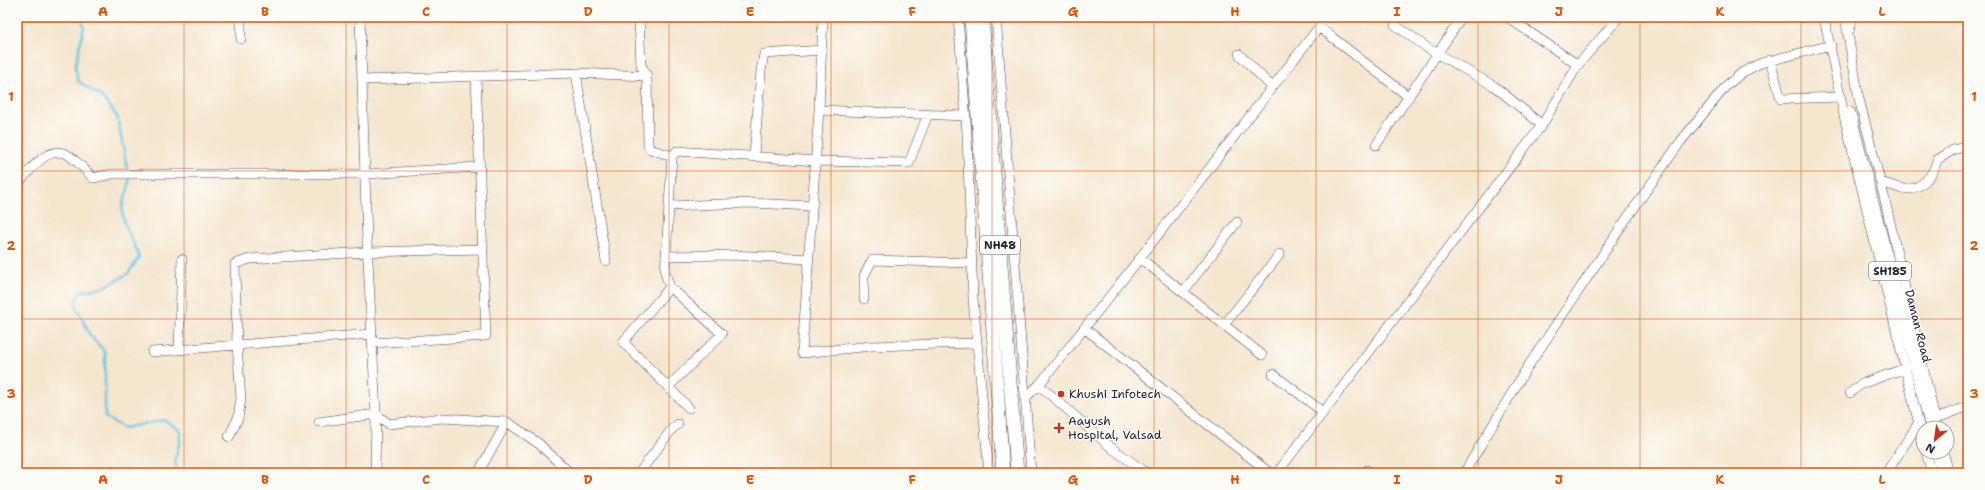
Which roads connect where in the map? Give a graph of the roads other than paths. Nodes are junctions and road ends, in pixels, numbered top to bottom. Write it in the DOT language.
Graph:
graph roads {
  1 [pos="241,17"];
  2 [pos="360,17"];
  3 [pos="640,17"];
  4 [pos="823,17"];
  5 [pos="958,17"];
  6 [pos="971,17"];
  7 [pos="982,17"];
  8 [pos="996,17"];
  9 [pos="1462,17"];
  10 [pos="1507,17"];
  11 [pos="1619,17"];
  12 [pos="1824,17"];
  13 [pos="1845,17"];
  14 [pos="1853,17"];
  15 [pos="1395,25"];
  16 [pos="1848,33"];
  17 [pos="241,39"];
  18 [pos="1831,45"];
  19 [pos="822,50"];
  20 [pos="1238,54"];
  21 [pos="1439,54"];
  22 [pos="1770,60"];
  23 [pos="1578,65"];
  24 [pos="576,73"];
  25 [pos="476,76"];
  26 [pos="647,76"];
  27 [pos="363,80"];
  28 [pos="1272,87"];
  29 [pos="1409,97"];
  30 [pos="1840,97"];
  31 [pos="819,110"];
  32 [pos="928,114"];
  33 [pos="1850,114"];
  34 [pos="966,116"];
  35 [pos="1542,125"];
  36 [pos="1376,145"];
  37 [pos="1968,146"];
  38 [pos="672,156"];
  39 [pos="754,156"];
  40 [pos="816,161"];
  41 [pos="479,167"];
  42 [pos="366,174"];
  43 [pos="1881,182"];
  44 [pos="17,185"];
  45 [pos="669,206"];
  46 [pos="812,206"];
  47 [pos="1237,222"];
  48 [pos="971,246"];
  49 [pos="987,246"];
  50 [pos="483,249"];
  51 [pos="368,252"];
  52 [pos="1280,254"];
  53 [pos="666,256"];
  54 [pos="1140,258"];
  55 [pos="809,259"];
  56 [pos="182,260"];
  57 [pos="606,261"];
  58 [pos="972,263"];
  59 [pos="670,287"];
  60 [pos="1184,292"];
  61 [pos="864,299"];
  62 [pos="1224,324"];
  63 [pos="1084,328"];
  64 [pos="372,339"];
  65 [pos="977,343"];
  66 [pos="236,345"];
  67 [pos="179,349"];
  68 [pos="152,352"];
  69 [pos="1262,355"];
  70 [pos="1906,368"];
  71 [pos="1273,374"];
  72 [pos="1039,385"];
  73 [pos="668,387"];
  74 [pos="1850,393"];
  75 [pos="1025,398"];
  76 [pos="1968,406"];
  77 [pos="689,408"];
  78 [pos="1323,412"];
  79 [pos="376,414"];
  80 [pos="1917,420"];
  81 [pos="1933,420"];
  82 [pos="1933,420"];
  83 [pos="1943,420"];
  84 [pos="319,422"];
  85 [pos="507,422"];
  86 [pos="678,424"];
  87 [pos="1915,429"];
  88 [pos="229,437"];
  89 [pos="1928,460"];
  90 [pos="1939,460"];
  91 [pos="1945,460"];
  92 [pos="375,473"];
  93 [pos="478,473"];
  94 [pos="570,473"];
  95 [pos="640,473"];
  96 [pos="989,473"];
  97 [pos="1003,473"];
  98 [pos="1017,473"];
  99 [pos="1031,473"];
  100 [pos="1147,473"];
  101 [pos="1270,473"];
  102 [pos="1277,473"];
  103 [pos="1464,473"];
  104 [pos="1886,473"];
  105 [pos="1932,473"];
  106 [pos="1942,473"];
  107 [pos="1949,473"];
  1 -- 17 [label="street"];
  2 -- 27 [label="street"];
  3 -- 26 [label="street"];
  4 -- 19 [label="street"];
  5 -- 34 [label="street"];
  6 -- 49 [label="highway, NH48"];
  7 -- 98 [label="highway, NH48"];
  8 -- 75 [label="street"];
  9 -- 21 [label="street"];
  10 -- 23 [label="street"];
  11 -- 23 [label="street"];
  12 -- 18 [label="street"];
  13 -- 16 [label="street"];
  14 -- 16 [label="street"];
  15 -- 21 [label="street"];
  16 -- 43 [label="street"];
  18 -- 22 [label="street"];
  18 -- 30 [label="street"];
  19 -- 31 [label="street"];
  19 -- 39 [label="street"];
  20 -- 28 [label="street"];
  21 -- 29 [label="street"];
  21 -- 35 [label="street"];
  22 -- 30 [label="street"];
  22 -- 103 [label="street"];
  23 -- 35 [label="street"];
  24 -- 25 [label="street"];
  24 -- 26 [label="street"];
  24 -- 57 [label="street"];
  25 -- 27 [label="street"];
  25 -- 41 [label="street"];
  26 -- 38 [label="street"];
  27 -- 42 [label="street"];
  28 -- 29 [label="street"];
  28 -- 54 [label="street"];
  29 -- 36 [label="street"];
  30 -- 70 [label="street"];
  31 -- 32 [label="street"];
  31 -- 40 [label="street"];
  32 -- 34 [label="street"];
  32 -- 40 [label="street"];
  33 -- 82 [label="main road, Daman Road / SH185"];
  34 -- 48 [label="street"];
  35 -- 78 [label="street"];
  37 -- 43 [label="street"];
  38 -- 39 [label="street"];
  38 -- 45 [label="street"];
  39 -- 40 [label="street"];
  40 -- 46 [label="street"];
  41 -- 42 [label="street"];
  41 -- 50 [label="street"];
  42 -- 44 [label="street"];
  42 -- 51 [label="street"];
  43 -- 81 [label="street"];
  45 -- 46 [label="street"];
  45 -- 53 [label="street"];
  46 -- 55 [label="street"];
  47 -- 60 [label="street"];
  48 -- 49 [label="street"];
  48 -- 58 [label="street"];
  49 -- 97 [label="highway, NH48"];
  50 -- 51 [label="street"];
  50 -- 64 [label="street"];
  51 -- 64 [label="street"];
  51 -- 66 [label="street"];
  52 -- 62 [label="street"];
  53 -- 55 [label="street"];
  53 -- 59 [label="street"];
  54 -- 60 [label="street"];
  54 -- 63 [label="street"];
  55 -- 65 [label="street"];
  56 -- 67 [label="street"];
  58 -- 61 [label="street"];
  58 -- 65 [label="street"];
  59 -- 73 [label="street"];
  59 -- 73 [label="street"];
  60 -- 62 [label="street"];
  62 -- 69 [label="street"];
  63 -- 72 [label="street"];
  63 -- 101 [label="street"];
  64 -- 66 [label="street"];
  64 -- 79 [label="street"];
  65 -- 96 [label="street"];
  66 -- 67 [label="street"];
  66 -- 88 [label="street"];
  67 -- 68 [label="street"];
  70 -- 74 [label="street"];
  70 -- 80 [label="street"];
  71 -- 78 [label="street"];
  72 -- 75 [label="street"];
  72 -- 100 [label="street"];
  73 -- 77 [label="street"];
  75 -- 99 [label="street"];
  76 -- 83 [label="street"];
  78 -- 102 [label="street"];
  79 -- 84 [label="street"];
  79 -- 85 [label="street"];
  79 -- 92 [label="street"];
  85 -- 93 [label="street"];
  85 -- 94 [label="street"];
  86 -- 95 [label="street"];
  87 -- 104 [label="street"];
  89 -- 105 [label="street"];
  90 -- 106 [label="main road"];
  91 -- 107 [label="street"];
}
